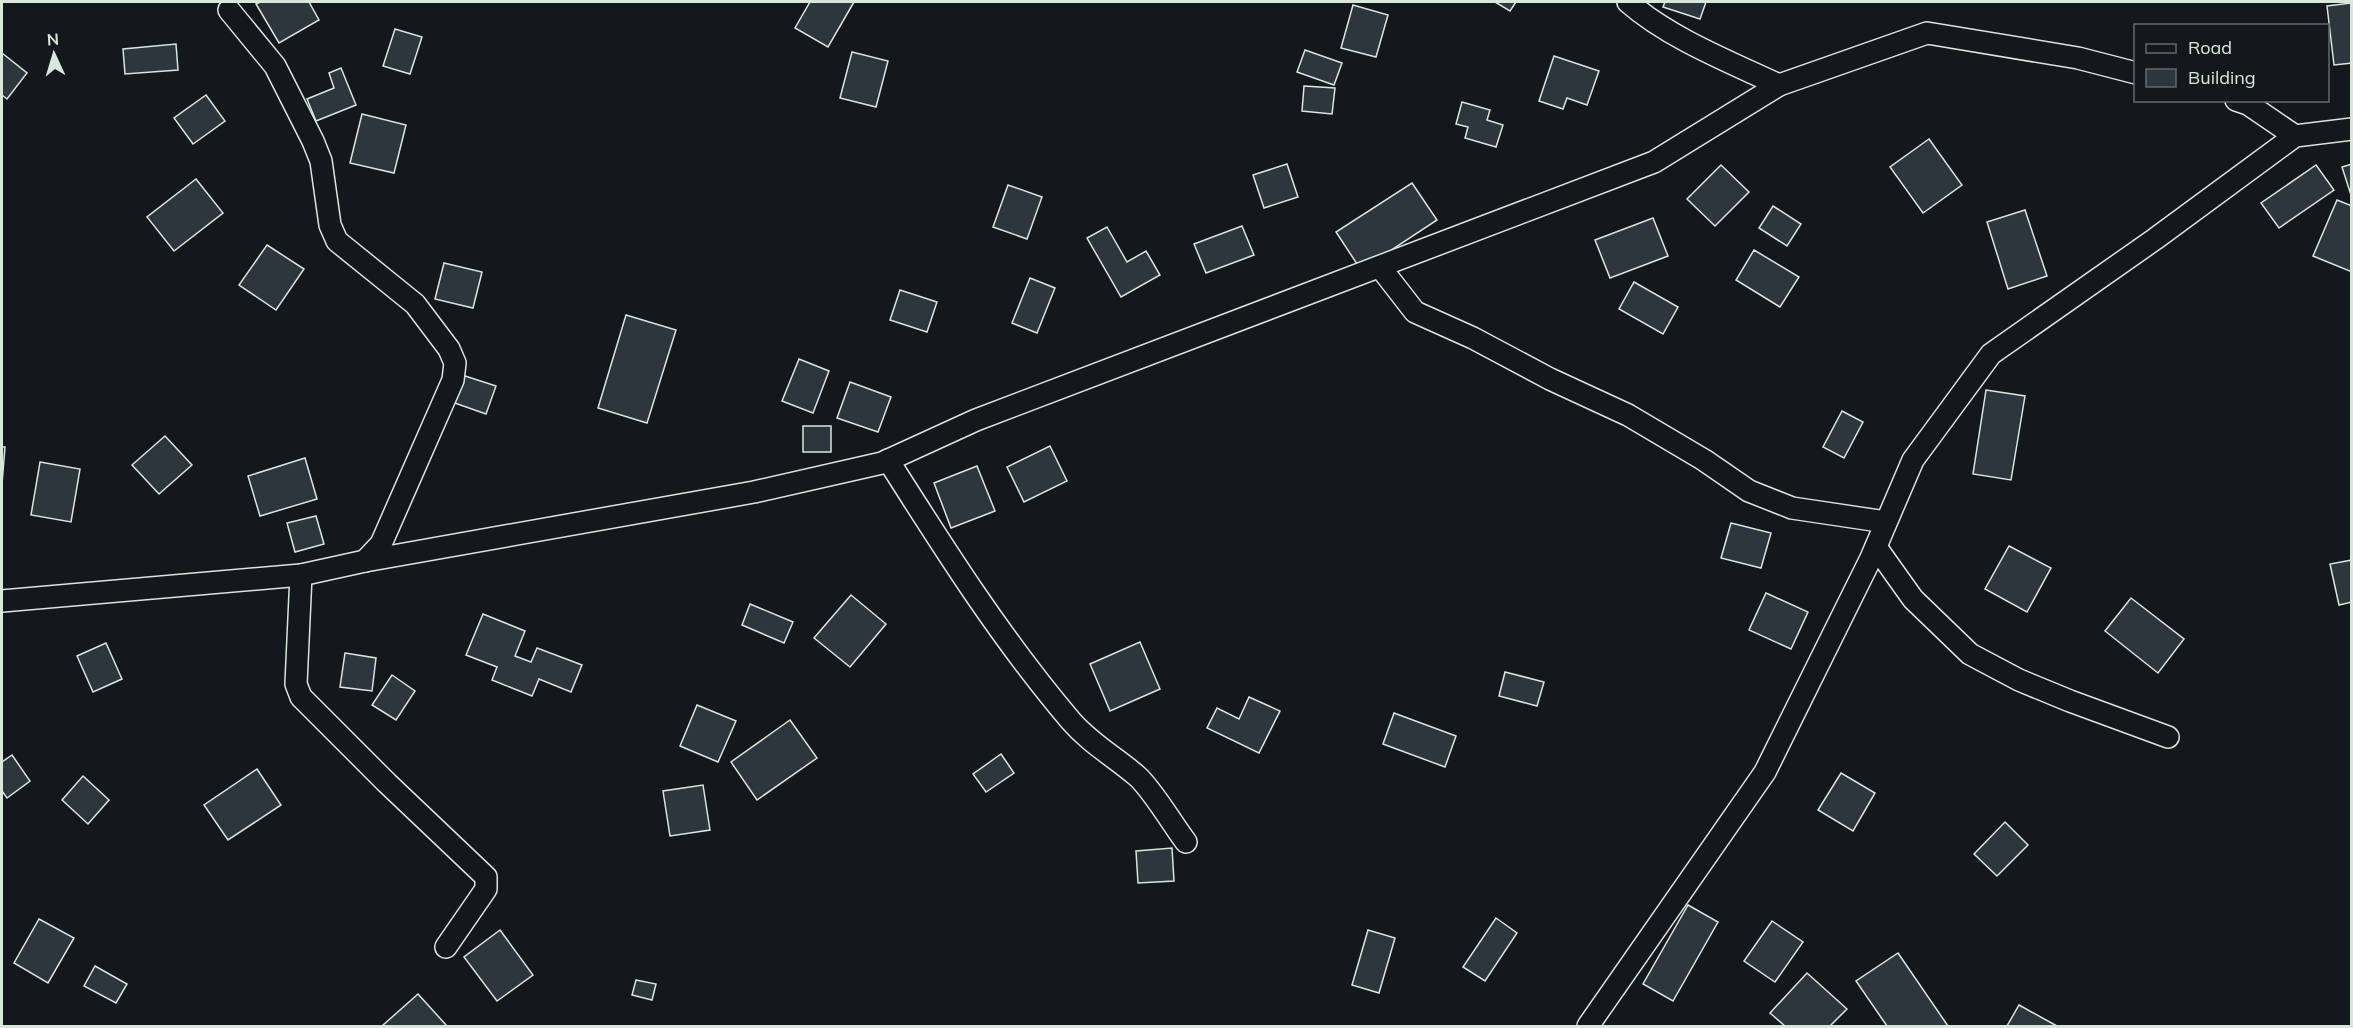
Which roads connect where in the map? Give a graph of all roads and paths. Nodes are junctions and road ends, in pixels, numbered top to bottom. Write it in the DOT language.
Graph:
graph roads {
  1 [pos="1628,2"];
  2 [pos="229,10"];
  3 [pos="2134,72"];
  4 [pos="1779,85"];
  5 [pos="2242,102"];
  6 [pos="2352,129"];
  7 [pos="2295,136"];
  8 [pos="1380,267"];
  9 [pos="888,460"];
  10 [pos="1886,522"];
  11 [pos="1876,546"];
  12 [pos="365,561"];
  13 [pos="301,574"];
  14 [pos="2,602"];
  15 [pos="2168,737"];
  16 [pos="1186,842"];
  17 [pos="446,947"];
  18 [pos="1588,1026"];
  1 -- 4 [label="street"];
  2 -- 12 [label="street"];
  3 -- 4 [label="street"];
  4 -- 8 [label="street"];
  5 -- 7 [label="street"];
  6 -- 7 [label="street"];
  7 -- 10 [label="street"];
  8 -- 9 [label="street"];
  8 -- 10 [label="street"];
  9 -- 12 [label="street"];
  9 -- 16 [label="street"];
  10 -- 11 [label="street"];
  11 -- 15 [label="street"];
  11 -- 18 [label="street"];
  12 -- 13 [label="street"];
  13 -- 14 [label="street"];
  13 -- 17 [label="street"];
}
